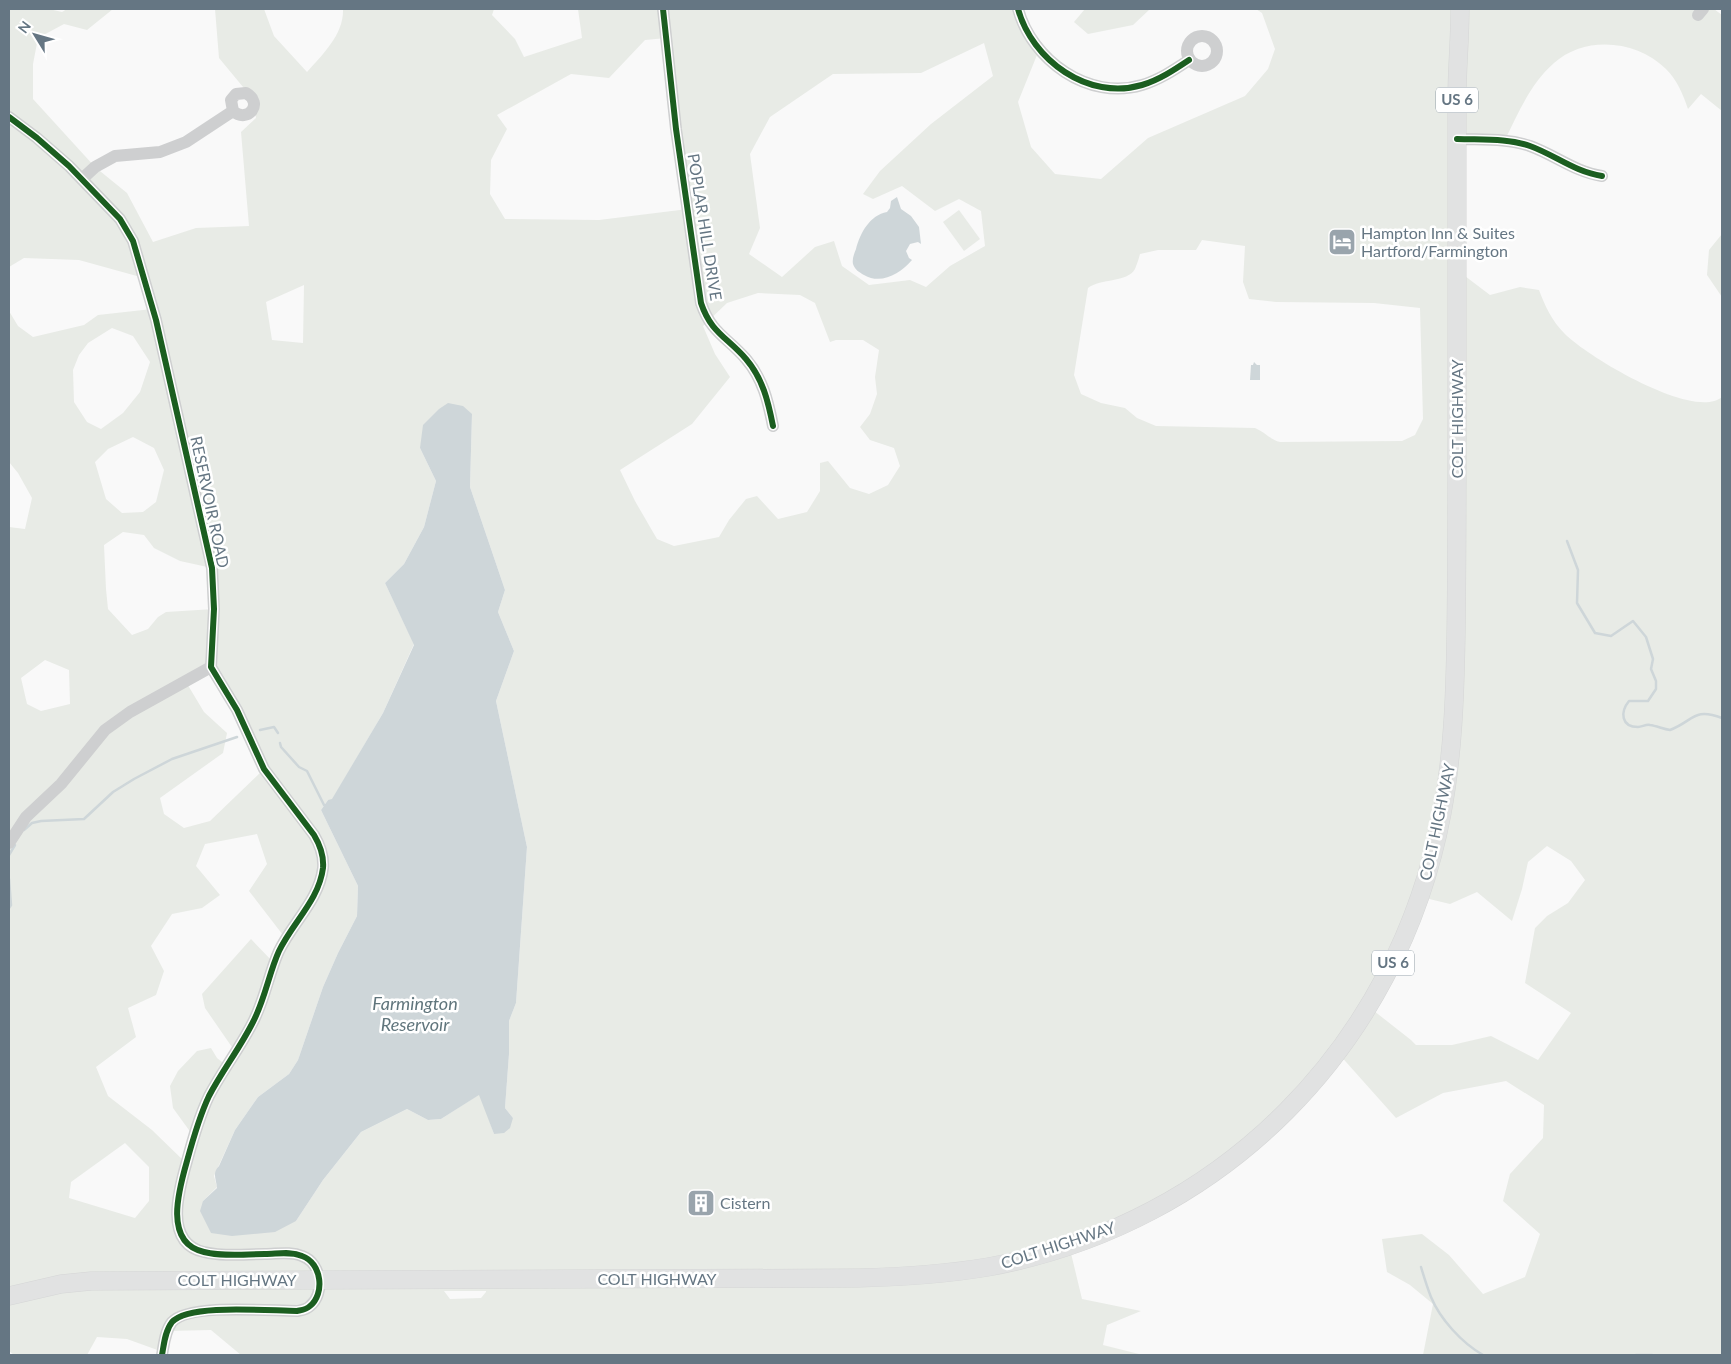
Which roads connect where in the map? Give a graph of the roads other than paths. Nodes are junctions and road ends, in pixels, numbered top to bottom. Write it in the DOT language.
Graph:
graph roads {
  1 [pos="663,9"];
  2 [pos="1018,9"];
  3 [pos="1460,9"];
  4 [pos="1189,60"];
  5 [pos="233,111"];
  6 [pos="9,117"];
  7 [pos="1457,139"];
  8 [pos="1602,176"];
  9 [pos="82,179"];
  10 [pos="774,426"];
  11 [pos="211,667"];
  12 [pos="9,842"];
  13 [pos="319,1280"];
  14 [pos="9,1296"];
  15 [pos="162,1355"];
  1 -- 10 [label="street, POPLAR HILL DRIVE"];
  2 -- 4 [label="street"];
  3 -- 7 [label="highway, COLT HIGHWAY / US 6"];
  5 -- 9 [label="street"];
  6 -- 9 [label="street, RESERVOIR ROAD"];
  7 -- 8 [label="street"];
  7 -- 13 [label="highway, COLT HIGHWAY / US 6"];
  9 -- 11 [label="street, RESERVOIR ROAD"];
  11 -- 12 [label="street"];
  11 -- 13 [label="street"];
  13 -- 14 [label="highway, COLT HIGHWAY / US 6"];
  13 -- 15 [label="street"];
}
